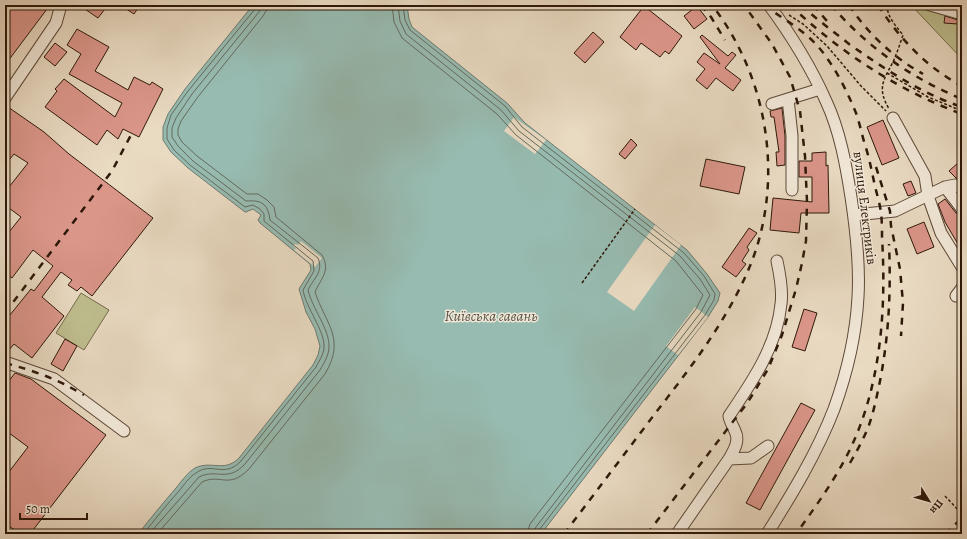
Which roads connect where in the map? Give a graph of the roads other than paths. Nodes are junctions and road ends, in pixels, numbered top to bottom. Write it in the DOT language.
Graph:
graph roads {
  1 [pos="60,5"];
  2 [pos="769,5"];
  3 [pos="931,6"];
  4 [pos="962,14"];
  5 [pos="820,89"];
  6 [pos="5,98"];
  7 [pos="788,99"];
  8 [pos="772,104"];
  9 [pos="893,118"];
  10 [pos="945,187"];
  11 [pos="962,189"];
  12 [pos="792,190"];
  13 [pos="928,196"];
  14 [pos="962,210"];
  15 [pos="854,215"];
  16 [pos="778,261"];
  17 [pos="962,267"];
  18 [pos="5,362"];
  19 [pos="124,431"];
  20 [pos="768,446"];
  21 [pos="729,459"];
  22 [pos="677,534"];
  23 [pos="767,534"];
  1 -- 6 [label="street"];
  2 -- 5 [label="street, вулиця Електриків"];
  3 -- 4 [label="street"];
  5 -- 7 [label="street"];
  5 -- 15 [label="street, вулиця Електриків"];
  7 -- 8 [label="street"];
  7 -- 12 [label="street"];
  9 -- 13 [label="street"];
  10 -- 11 [label="street"];
  10 -- 13 [label="street"];
  10 -- 14 [label="street"];
  13 -- 15 [label="street"];
  13 -- 17 [label="street"];
  15 -- 23 [label="street, вулиця Електриків"];
  16 -- 21 [label="street"];
  18 -- 19 [label="street"];
  20 -- 21 [label="street"];
  21 -- 22 [label="street"];
}
